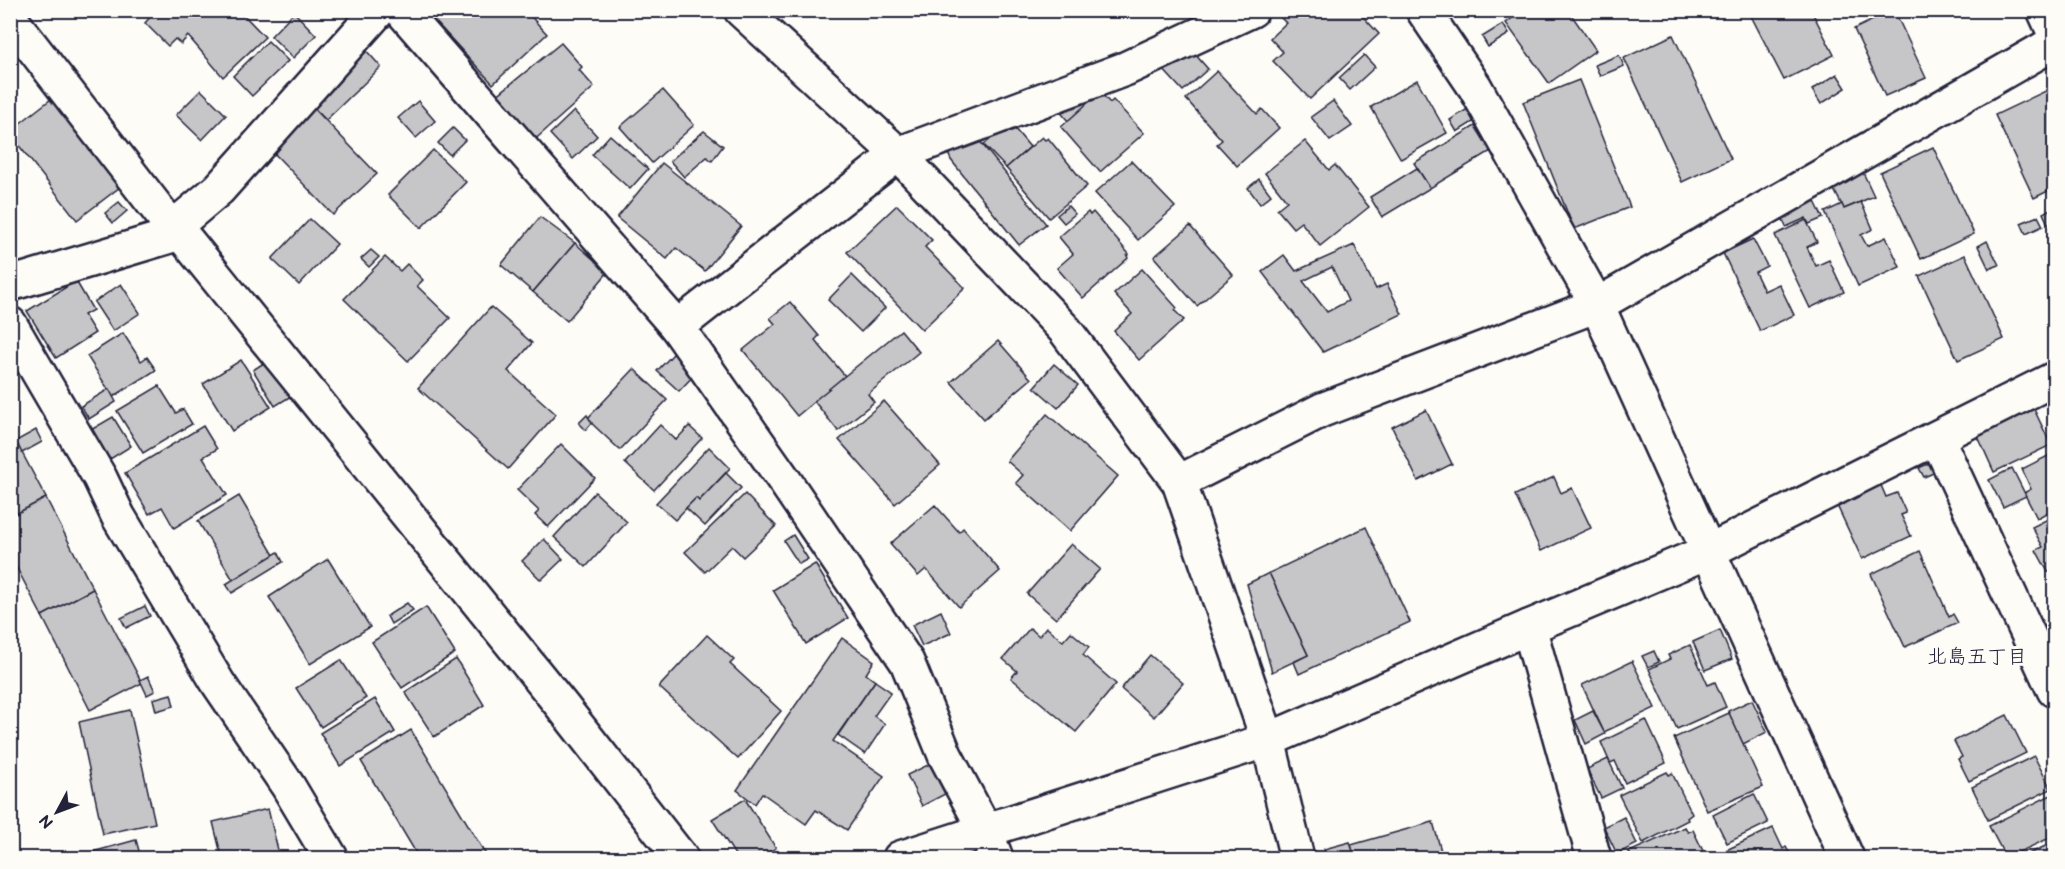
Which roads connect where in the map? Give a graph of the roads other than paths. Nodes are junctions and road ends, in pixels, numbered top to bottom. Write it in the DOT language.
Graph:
graph roads {
  1 [pos="379,10"];
  2 [pos="401,10"];
  3 [pos="741,10"];
  4 [pos="1423,10"];
  5 [pos="2044,10"];
  6 [pos="1249,11"];
  7 [pos="10,18"];
  8 [pos="2055,32"];
  9 [pos="2055,43"];
  10 [pos="898,154"];
  11 [pos="176,230"];
  12 [pos="10,284"];
  13 [pos="1597,305"];
  14 [pos="10,324"];
  15 [pos="677,327"];
  16 [pos="2055,379"];
  17 [pos="1937,438"];
  18 [pos="1179,482"];
  19 [pos="1707,552"];
  20 [pos="1529,627"];
  21 [pos="2055,690"];
  22 [pos="1268,740"];
  23 [pos="991,845"];
  24 [pos="332,858"];
  25 [pos="681,858"];
  26 [pos="900,858"];
  27 [pos="1297,858"];
  28 [pos="1594,858"];
  29 [pos="1847,858"];
  1 -- 11 [label="street"];
  2 -- 15 [label="street"];
  3 -- 10 [label="street"];
  4 -- 13 [label="street"];
  5 -- 8 [label="street"];
  6 -- 10 [label="street"];
  7 -- 11 [label="street"];
  9 -- 13 [label="street"];
  10 -- 15 [label="street"];
  10 -- 18 [label="street"];
  11 -- 12 [label="street"];
  11 -- 25 [label="street"];
  13 -- 18 [label="street"];
  13 -- 19 [label="street"];
  14 -- 24 [label="street"];
  15 -- 23 [label="street"];
  16 -- 17 [label="street"];
  17 -- 19 [label="street"];
  17 -- 21 [label="street"];
  18 -- 22 [label="street"];
  19 -- 20 [label="street"];
  19 -- 29 [label="street"];
  20 -- 22 [label="street"];
  20 -- 28 [label="street"];
  22 -- 23 [label="street"];
  22 -- 27 [label="street"];
  23 -- 26 [label="street"];
}
